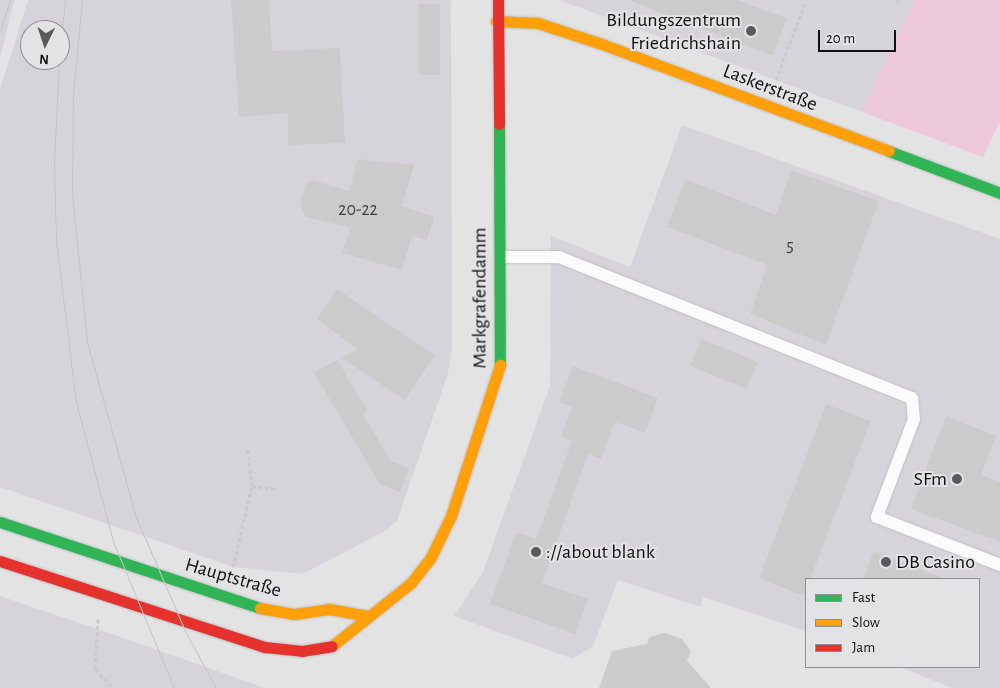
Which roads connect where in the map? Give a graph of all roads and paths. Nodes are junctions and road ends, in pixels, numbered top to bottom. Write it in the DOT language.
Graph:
graph roads {
  1 [pos="498,0"];
  2 [pos="806,0"];
  3 [pos="496,21"];
  4 [pos="766,106"];
  5 [pos="1000,193"];
  6 [pos="500,257"];
  7 [pos="246,447"];
  8 [pos="252,486"];
  9 [pos="276,489"];
  10 [pos="0,522"];
  11 [pos="0,561"];
  12 [pos="1000,565"];
  13 [pos="233,567"];
  14 [pos="369,616"];
  15 [pos="98,623"];
  16 [pos="113,688"];
  1 -- 3 [label="main road, Markgrafendamm"];
  2 -- 4 [label="path"];
  3 -- 4 [label="main road, Laskerstraße"];
  3 -- 6 [label="main road, Markgrafendamm"];
  4 -- 5 [label="main road, Laskerstraße"];
  6 -- 12 [label="lane"];
  6 -- 14 [label="main road, Markgrafendamm"];
  7 -- 8 [label="path"];
  8 -- 9 [label="path"];
  8 -- 13 [label="path"];
  10 -- 14 [label="main road, Hauptstraße"];
  11 -- 14 [label="main road"];
  15 -- 16 [label="path"];
}
